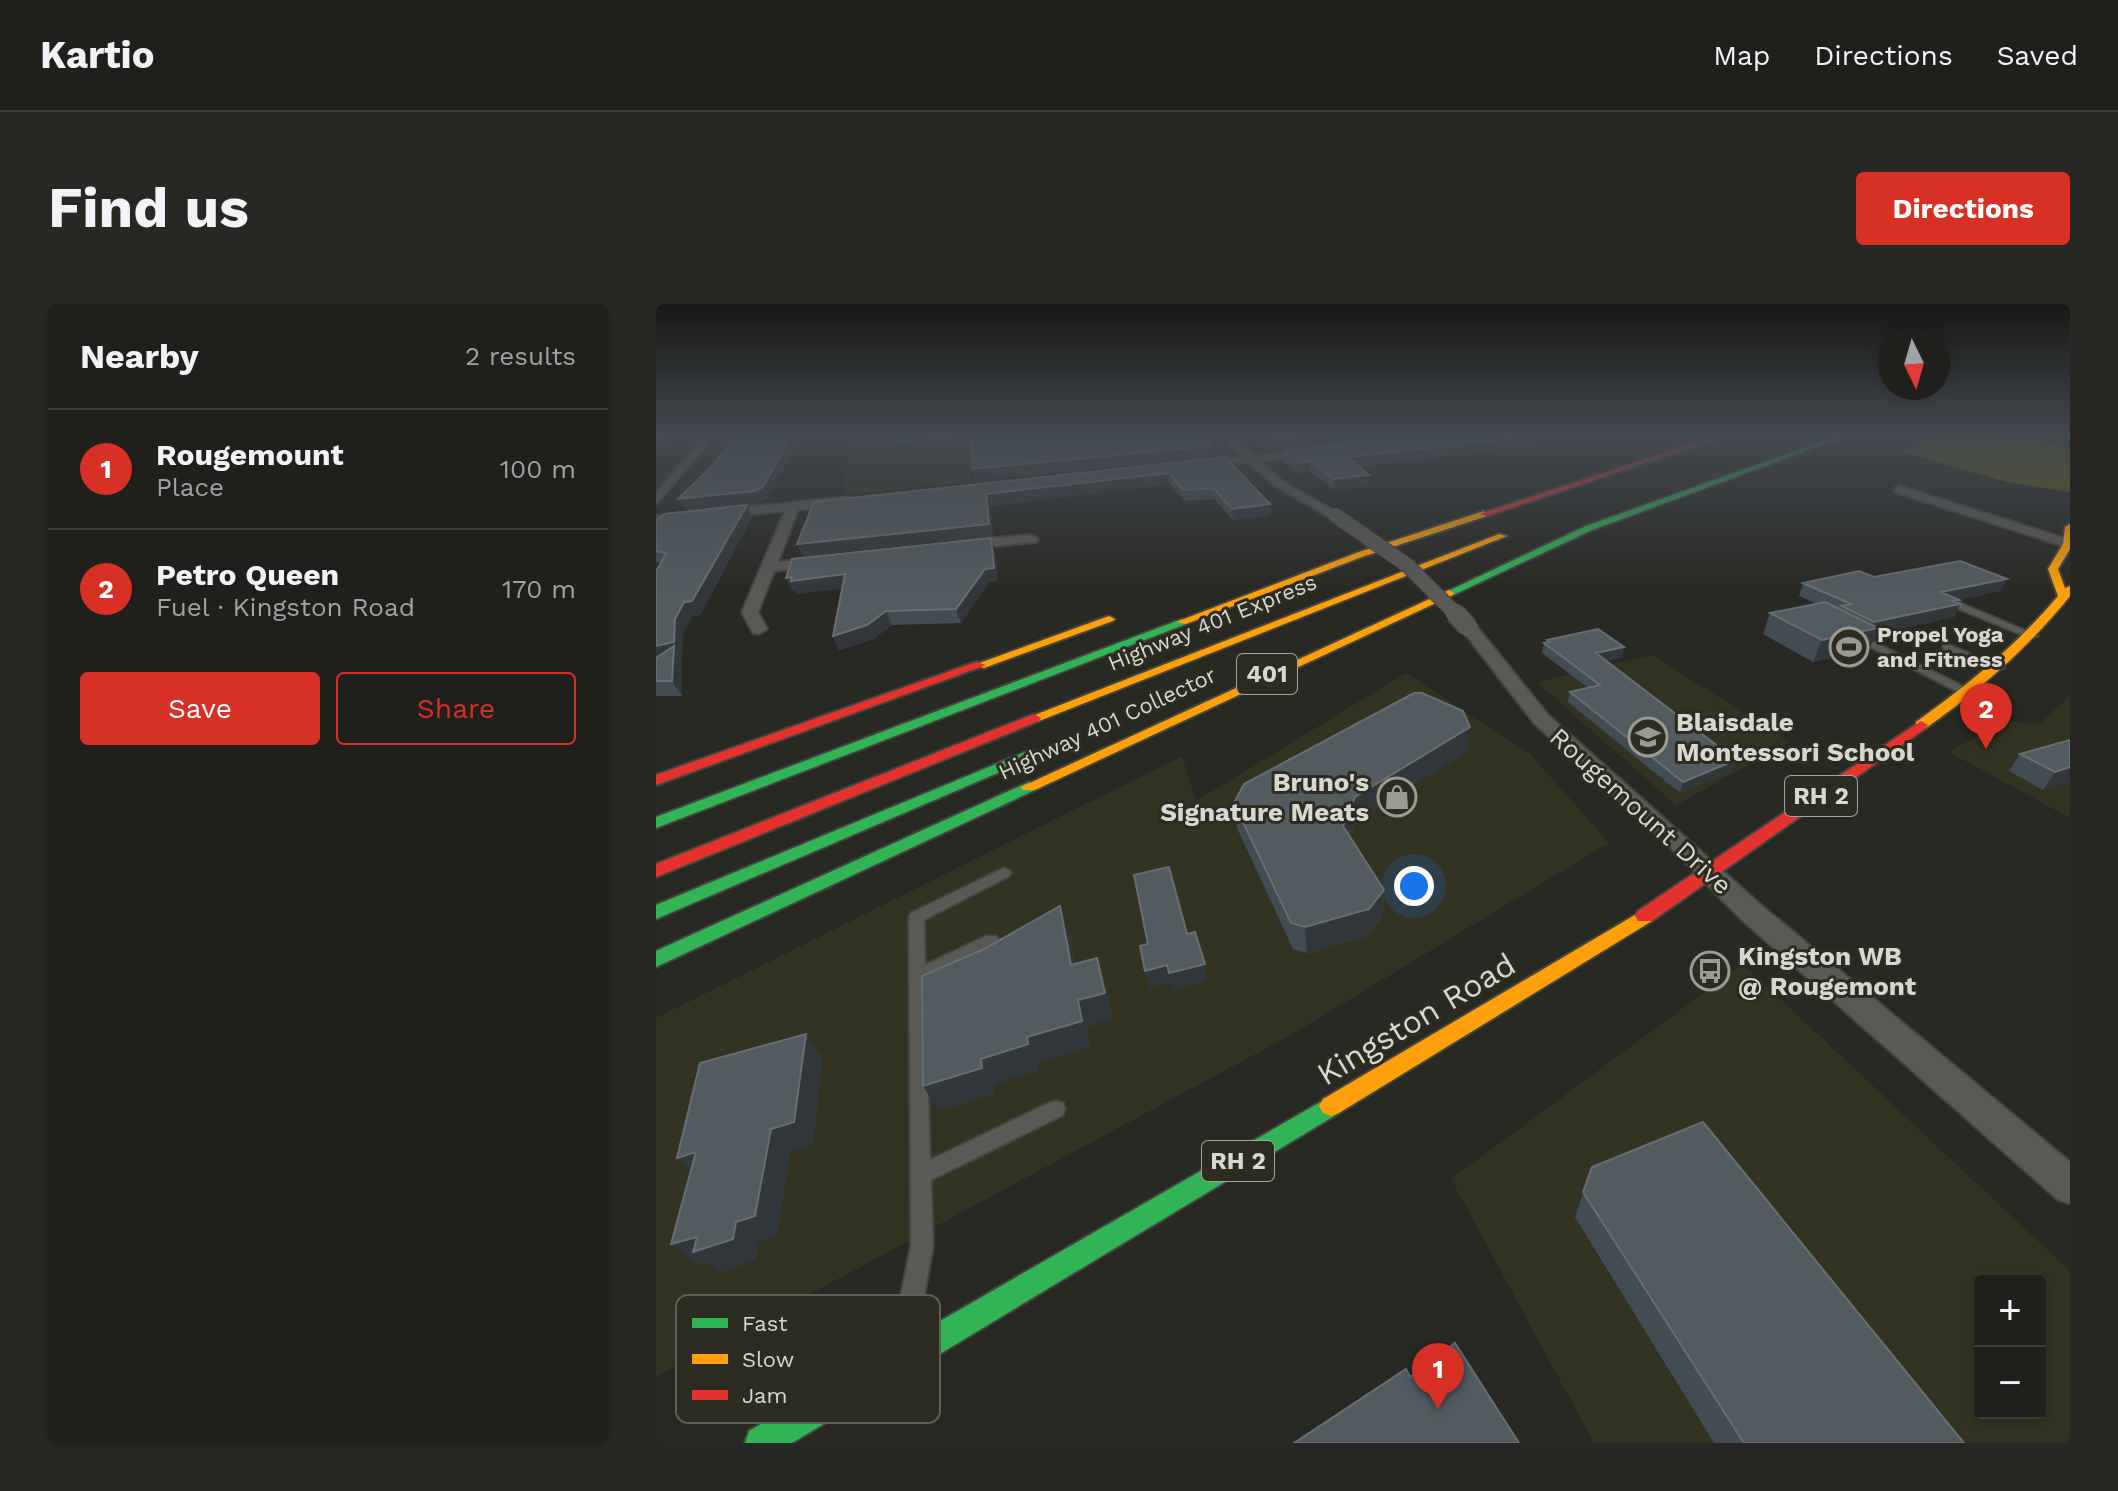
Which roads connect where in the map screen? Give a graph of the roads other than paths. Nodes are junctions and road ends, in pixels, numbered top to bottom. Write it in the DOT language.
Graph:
graph roads {
  1 [pos="1284,486"];
  2 [pos="1508,486"];
  3 [pos="1569,486"];
  4 [pos="1706,486"];
  5 [pos="1899,490"];
  6 [pos="1489,492"];
  7 [pos="861,499"];
  8 [pos="793,506"];
  9 [pos="656,520"];
  10 [pos="1385,525"];
  11 [pos="1518,529"];
  12 [pos="2069,535"];
  13 [pos="1340,538"];
  14 [pos="1031,539"];
  15 [pos="950,546"];
  16 [pos="1462,552"];
  17 [pos="842,559"];
  18 [pos="768,567"];
  19 [pos="2068,592"];
  20 [pos="1957,605"];
  21 [pos="1132,611"];
  22 [pos="759,629"];
  23 [pos="1846,631"];
  24 [pos="2033,636"];
  25 [pos="1273,646"];
  26 [pos="1946,647"];
  27 [pos="1999,668"];
  28 [pos="1968,693"];
  29 [pos="1046,747"];
  30 [pos="656,780"];
  31 [pos="656,823"];
  32 [pos="656,871"];
  33 [pos="1711,872"];
  34 [pos="1004,873"];
  35 [pos="656,912"];
  36 [pos="991,940"];
  37 [pos="656,960"];
  38 [pos="917,976"];
  39 [pos="1056,1109"];
  40 [pos="921,1175"];
  41 [pos="2070,1186"];
  42 [pos="912,1295"];
  43 [pos="940,1339"];
  44 [pos="796,1423"];
  45 [pos="761,1443"];
  1 -- 33 [label="street, Rougemount Drive, bridge"];
  2 -- 6 [label="main road"];
  3 -- 31 [label="main road, Highway 401 Express"];
  4 -- 37 [label="main road, Highway 401 Collector / 401"];
  5 -- 12 [label="street"];
  7 -- 8 [label="street"];
  8 -- 9 [label="street"];
  8 -- 18 [label="street"];
  10 -- 13 [label="main road"];
  11 -- 16 [label="main road, Highway 401 Express / 401"];
  12 -- 19 [label="main road, Kingston Road / RH 2"];
  14 -- 15 [label="street"];
  16 -- 25 [label="main road"];
  16 -- 32 [label="main road, Highway 401 Express / 401"];
  17 -- 18 [label="street"];
  18 -- 22 [label="street"];
  19 -- 24 [label="main road, Kingston Road / RH 2"];
  20 -- 24 [label="lane"];
  21 -- 30 [label="main road"];
  23 -- 28 [label="lane"];
  24 -- 27 [label="main road, Kingston Road / RH 2"];
  26 -- 27 [label="lane"];
  27 -- 28 [label="main road, Kingston Road / RH 2"];
  28 -- 33 [label="main road, Kingston Road / RH 2"];
  29 -- 35 [label="main road"];
  33 -- 41 [label="street, Rougemount Drive"];
  33 -- 43 [label="main road, Kingston Road / RH 2"];
  34 -- 38 [label="lane"];
  36 -- 38 [label="lane"];
  38 -- 40 [label="lane"];
  39 -- 40 [label="lane"];
  40 -- 42 [label="lane"];
  44 -- 45 [label="main road, Kingston Road / RH 2"];
}
